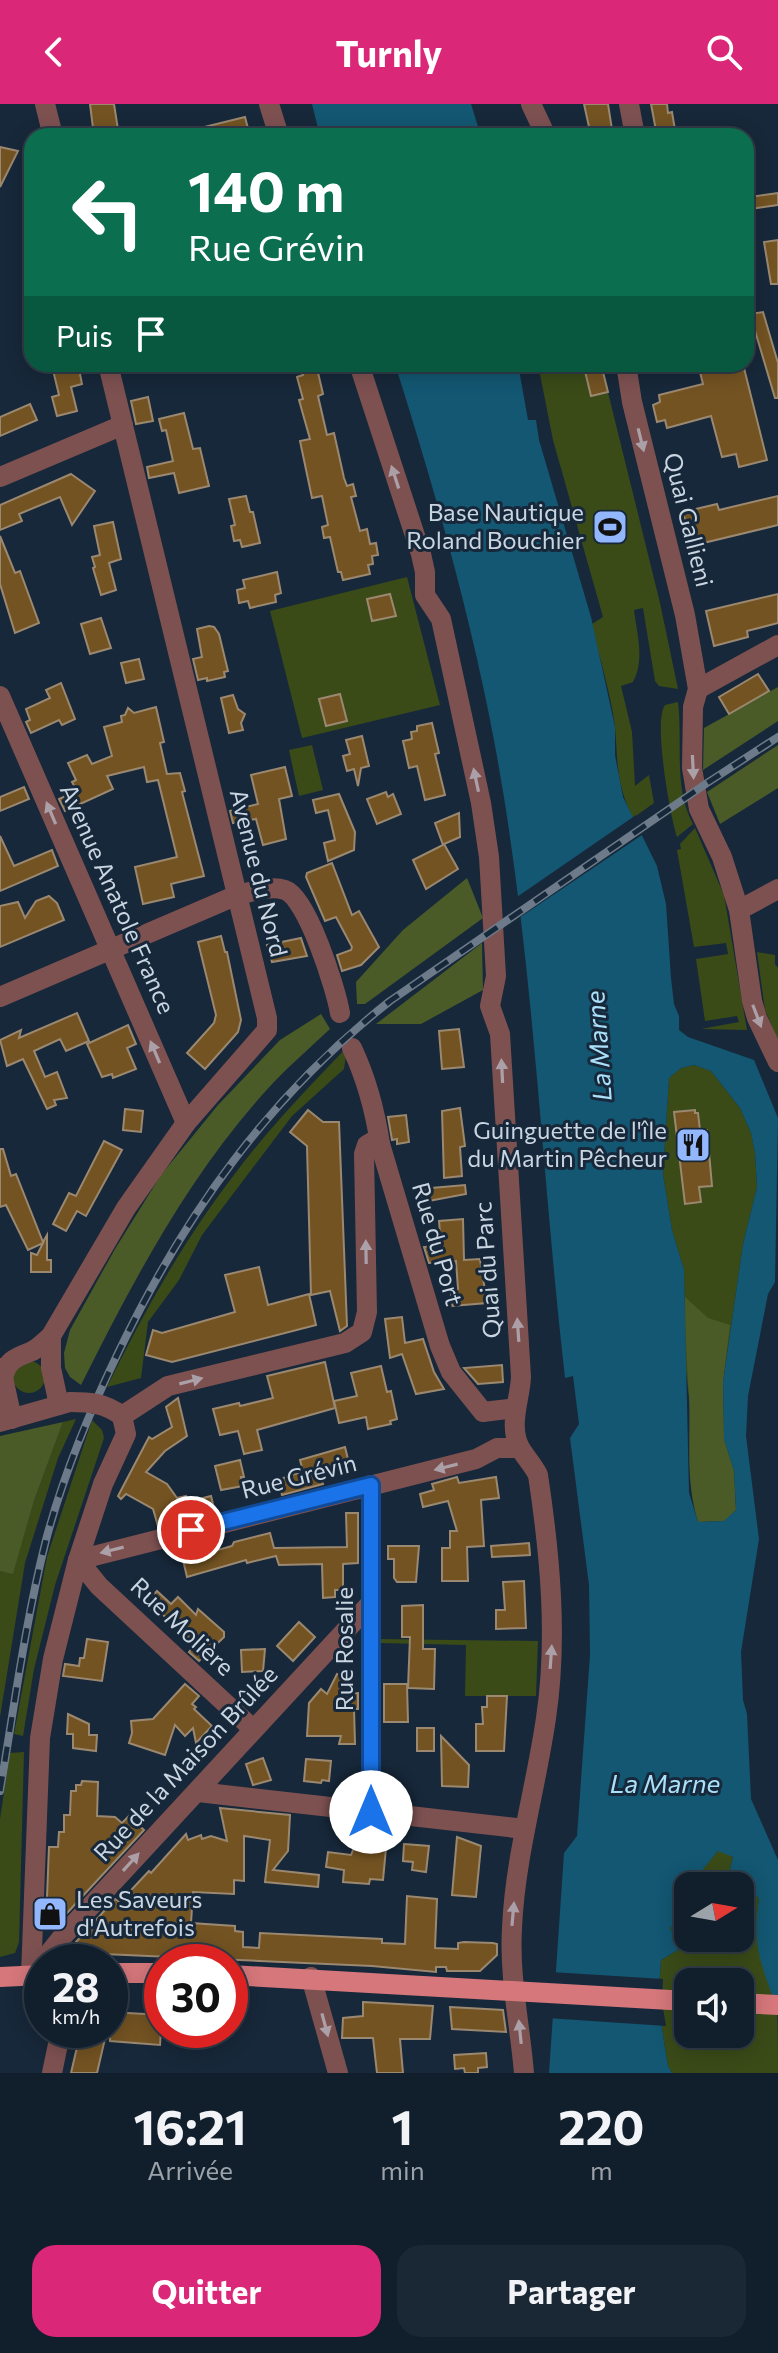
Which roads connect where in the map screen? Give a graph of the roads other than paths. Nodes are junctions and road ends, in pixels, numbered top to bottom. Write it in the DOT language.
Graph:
graph roads {
  1 [pos="45,104"];
  2 [pos="269,104"];
  3 [pos="531,104"];
  4 [pos="629,104"];
  5 [pos="51,128"];
  6 [pos="276,128"];
  7 [pos="542,128"];
  8 [pos="634,128"];
  9 [pos="110,372"];
  10 [pos="362,372"];
  11 [pos="627,372"];
  12 [pos="123,425"];
  13 [pos="0,477"];
  14 [pos="778,645"];
  15 [pos="698,689"];
  16 [pos="0,696"];
  17 [pos="778,889"];
  18 [pos="235,896"];
  19 [pos="739,910"];
  20 [pos="111,949"];
  21 [pos="0,997"];
  22 [pos="340,1013"];
  23 [pos="352,1048"];
  24 [pos="778,1062"];
  25 [pos="186,1123"];
  26 [pos="380,1144"];
  27 [pos="51,1336"];
  28 [pos="28,1353"];
  29 [pos="51,1368"];
  30 [pos="2,1370"];
  31 [pos="64,1404"];
  32 [pos="516,1408"];
  33 [pos="483,1412"];
  34 [pos="122,1416"];
  35 [pos="6,1420"];
  36 [pos="520,1448"];
  37 [pos="486,1455"];
  38 [pos="371,1485"];
  39 [pos="78,1560"];
  40 [pos="370,1604"];
  41 [pos="253,1729"];
  42 [pos="198,1792"];
  43 [pos="371,1812"];
  44 [pos="525,1829"];
  45 [pos="37,1944"];
  46 [pos="58,1944"];
  47 [pos="248,1975"];
  48 [pos="311,1977"];
  49 [pos="24,1978"];
  50 [pos="1,1982"];
  51 [pos="516,1991"];
  52 [pos="674,2000"];
  53 [pos="754,2004"];
  54 [pos="778,2005"];
  55 [pos="57,2048"];
  56 [pos="52,2073"];
  57 [pos="338,2073"];
  58 [pos="524,2073"];
  1 -- 5 [label="street"];
  2 -- 6 [label="street"];
  3 -- 7 [label="street"];
  4 -- 8 [label="street"];
  9 -- 12 [label="street, Avenue du Nord"];
  32 -- 10 [label="street, Quai du Parc, one-way"];
  11 -- 15 [label="street, Quai Gallieni, one-way"];
  12 -- 13 [label="street"];
  12 -- 18 [label="street, Avenue du Nord"];
  14 -- 15 [label="street"];
  15 -- 19 [label="street, Quai Gallieni, one-way"];
  20 -- 16 [label="street, Avenue Anatole France, one-way"];
  17 -- 19 [label="street"];
  18 -- 20 [label="street"];
  18 -- 22 [label="street"];
  18 -- 25 [label="street, Avenue du Nord"];
  19 -- 24 [label="street, Quai Gallieni, one-way"];
  20 -- 21 [label="street"];
  25 -- 20 [label="street, Avenue Anatole France, one-way"];
  23 -- 26 [label="street, Rue du Port"];
  25 -- 27 [label="street, Avenue du Nord"];
  26 -- 33 [label="street, Rue du Port"];
  34 -- 26 [label="street, one-way"];
  27 -- 28 [label="street"];
  27 -- 29 [label="street"];
  28 -- 29 [label="street"];
  28 -- 30 [label="street"];
  29 -- 31 [label="street"];
  30 -- 35 [label="street"];
  31 -- 34 [label="street, bridge"];
  31 -- 35 [label="street"];
  32 -- 33 [label="street"];
  32 -- 36 [label="street, Quai du Parc"];
  33 -- 37 [label="street"];
  34 -- 39 [label="street"];
  36 -- 37 [label="street, Rue Grévin"];
  44 -- 36 [label="street, Quai du Parc, one-way"];
  37 -- 38 [label="street, Rue Grévin, one-way"];
  38 -- 39 [label="street, Rue Grévin, one-way"];
  38 -- 40 [label="street, Rue Rosalie"];
  39 -- 41 [label="street, Rue Molière"];
  39 -- 45 [label="street"];
  40 -- 41 [label="street, Rue de la Maison Brûlée"];
  40 -- 43 [label="street, Rue Rosalie"];
  41 -- 42 [label="street, Rue de la Maison Brûlée"];
  42 -- 43 [label="street"];
  46 -- 42 [label="street, Rue de la Maison Brûlée, one-way"];
  43 -- 44 [label="street"];
  51 -- 44 [label="street, Quai du Parc, one-way"];
  47 -- 48 [label="main road"];
  48 -- 51 [label="main road"];
  48 -- 57 [label="street, one-way"];
  49 -- 50 [label="main road"];
  51 -- 52 [label="main road"];
  58 -- 51 [label="street, Quai du Parc, one-way"];
  53 -- 54 [label="main road"];
  55 -- 56 [label="street"];
}
